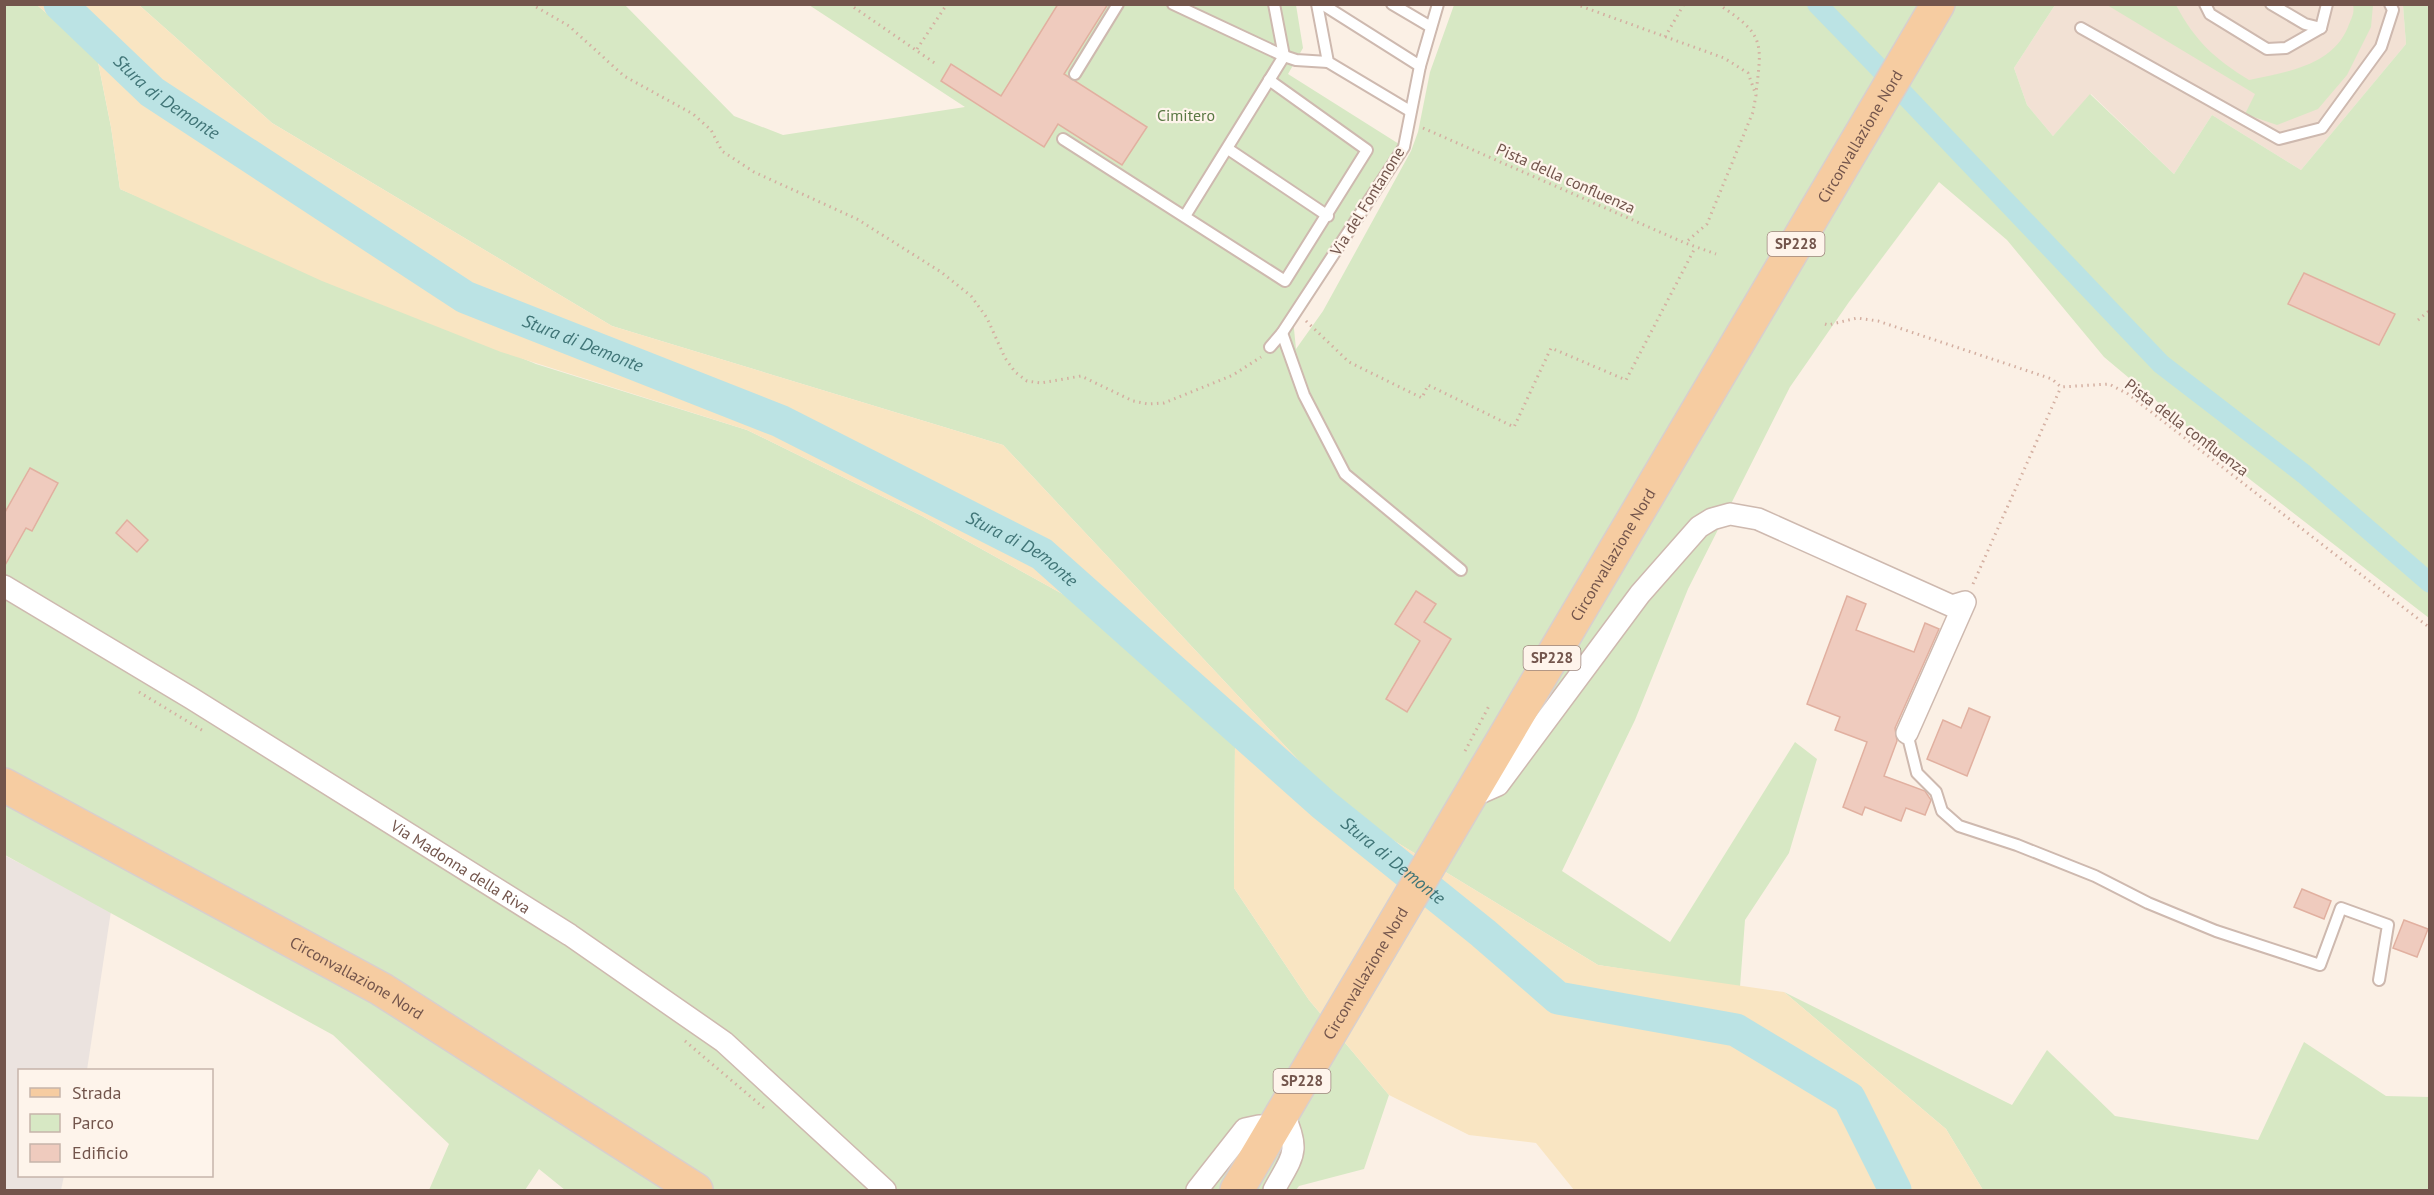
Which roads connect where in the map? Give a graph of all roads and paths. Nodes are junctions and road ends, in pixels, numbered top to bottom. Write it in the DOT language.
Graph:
graph roads {
  1 [pos="531,4"];
  2 [pos="849,4"];
  3 [pos="946,4"];
  4 [pos="1118,4"];
  5 [pos="1274,4"];
  6 [pos="1317,4"];
  7 [pos="1322,4"];
  8 [pos="1392,4"];
  9 [pos="1438,4"];
  10 [pos="1575,4"];
  11 [pos="1684,4"];
  12 [pos="1718,4"];
  13 [pos="1938,4"];
  14 [pos="2205,4"];
  15 [pos="2271,4"];
  16 [pos="2327,4"];
  17 [pos="2390,4"];
  18 [pos="1179,6"];
  19 [pos="1431,27"];
  20 [pos="2321,27"];
  21 [pos="2081,28"];
  22 [pos="1665,37"];
  23 [pos="917,49"];
  24 [pos="1284,56"];
  25 [pos="1328,62"];
  26 [pos="936,64"];
  27 [pos="1420,66"];
  28 [pos="1075,74"];
  29 [pos="1269,80"];
  30 [pos="1756,95"];
  31 [pos="1409,116"];
  32 [pos="1063,139"];
  33 [pos="1228,149"];
  34 [pos="1185,216"];
  35 [pos="1328,216"];
  36 [pos="1685,243"];
  37 [pos="1695,248"];
  38 [pos="1716,254"];
  39 [pos="2430,310"];
  40 [pos="1296,311"];
  41 [pos="2418,320"];
  42 [pos="1825,324"];
  43 [pos="1282,333"];
  44 [pos="1270,347"];
  45 [pos="2061,387"];
  46 [pos="1461,570"];
  47 [pos="4,586"];
  48 [pos="1965,602"];
  49 [pos="2430,628"];
  50 [pos="137,690"];
  51 [pos="1489,706"];
  52 [pos="1908,733"];
  53 [pos="208,734"];
  54 [pos="1467,747"];
  55 [pos="4,785"];
  56 [pos="1471,797"];
  57 [pos="2379,980"];
  58 [pos="680,1036"];
  59 [pos="768,1111"];
  60 [pos="1279,1120"];
  61 [pos="1240,1182"];
  62 [pos="696,1191"];
  63 [pos="885,1191"];
  64 [pos="1197,1191"];
  65 [pos="1274,1191"];
  1 -- 44 [label="path"];
  2 -- 23 [label="path"];
  3 -- 23 [label="path"];
  4 -- 28 [label="lane"];
  5 -- 24 [label="lane"];
  6 -- 25 [label="lane"];
  7 -- 27 [label="lane"];
  8 -- 19 [label="lane"];
  9 -- 19 [label="lane, Via del Fontanone"];
  10 -- 22 [label="path"];
  11 -- 22 [label="path"];
  12 -- 30 [label="path"];
  13 -- 56 [label="main road, Circonvallazione Nord / SP228"];
  14 -- 20 [label="lane"];
  15 -- 20 [label="lane"];
  16 -- 20 [label="lane"];
  17 -- 21 [label="lane"];
  18 -- 24 [label="lane"];
  19 -- 27 [label="lane, Via del Fontanone"];
  22 -- 30 [label="path"];
  23 -- 26 [label="path"];
  24 -- 25 [label="lane"];
  24 -- 29 [label="lane"];
  25 -- 31 [label="lane"];
  27 -- 31 [label="lane, Via del Fontanone"];
  29 -- 33 [label="lane"];
  29 -- 35 [label="lane"];
  30 -- 36 [label="path"];
  31 -- 36 [label="path, Pista della confluenza"];
  31 -- 40 [label="lane, Via del Fontanone"];
  32 -- 34 [label="lane"];
  33 -- 34 [label="lane"];
  33 -- 35 [label="lane"];
  34 -- 35 [label="lane"];
  36 -- 37 [label="path, Pista della confluenza"];
  37 -- 38 [label="path, Pista della confluenza"];
  37 -- 40 [label="path"];
  39 -- 41 [label="path"];
  40 -- 43 [label="lane, Via del Fontanone"];
  42 -- 45 [label="path"];
  43 -- 44 [label="lane, Via del Fontanone"];
  43 -- 46 [label="lane"];
  45 -- 48 [label="path"];
  45 -- 49 [label="path, Pista della confluenza"];
  47 -- 63 [label="street, Via Madonna della Riva"];
  48 -- 52 [label="street"];
  48 -- 56 [label="street"];
  50 -- 53 [label="path"];
  51 -- 54 [label="path"];
  52 -- 57 [label="lane"];
  55 -- 62 [label="main road, Circonvallazione Nord"];
  56 -- 60 [label="main road, Circonvallazione Nord / SP228"];
  58 -- 59 [label="path"];
  60 -- 61 [label="main road, Circonvallazione Nord"];
  60 -- 64 [label="street"];
  60 -- 65 [label="street"];
}
